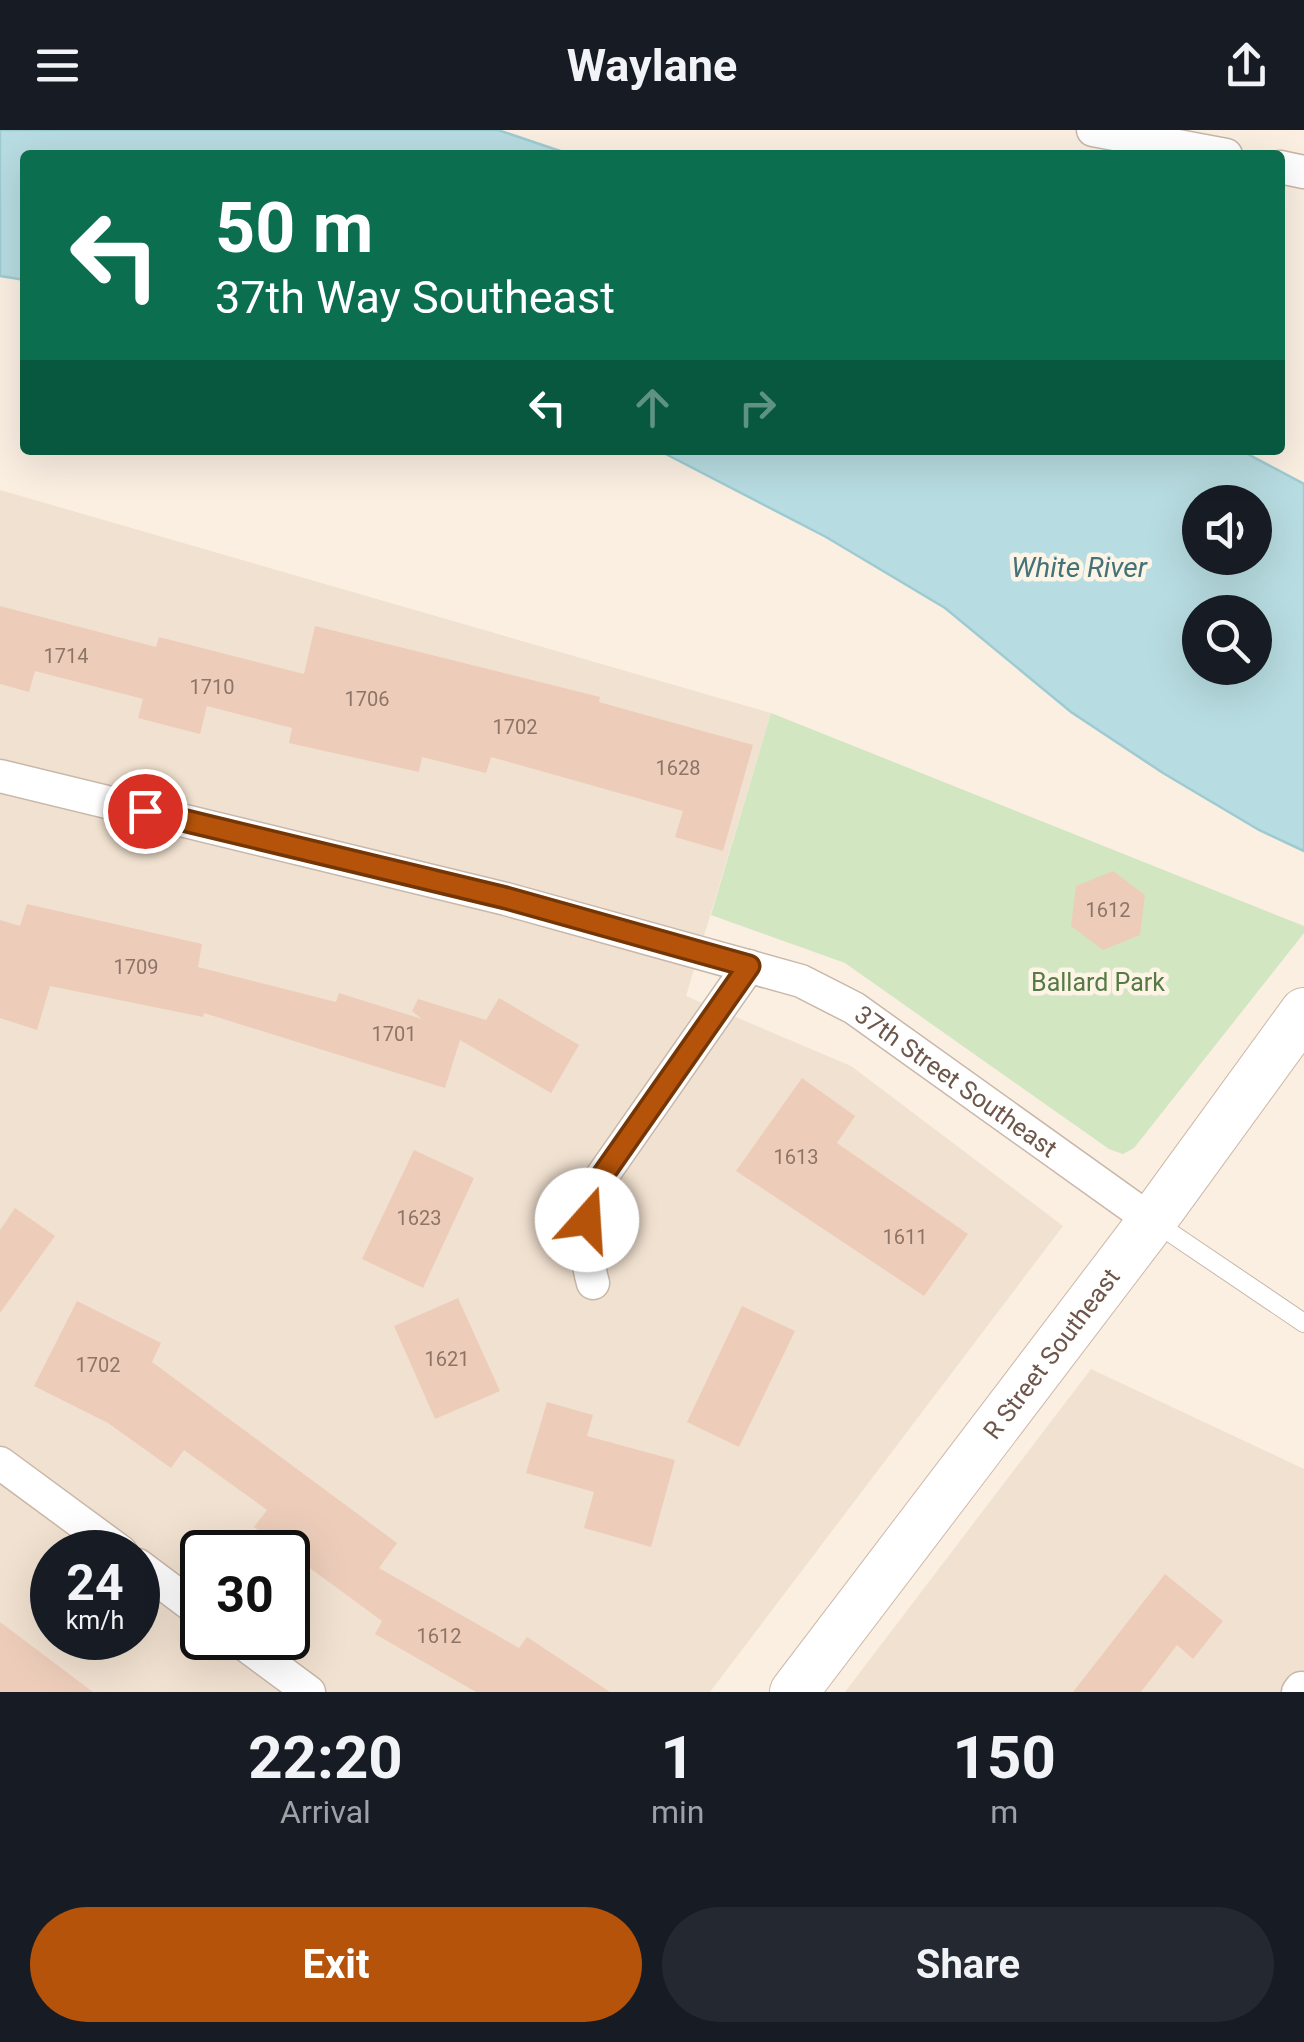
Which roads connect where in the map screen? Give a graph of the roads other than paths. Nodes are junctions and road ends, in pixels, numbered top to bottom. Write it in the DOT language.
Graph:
graph roads {
  1 [pos="1093,130"];
  2 [pos="1199,150"];
  3 [pos="0,776"];
  4 [pos="749,966"];
  5 [pos="1304,1012"];
  6 [pos="1152,1221"];
  7 [pos="594,1284"];
  8 [pos="1304,1323"];
  9 [pos="0,1463"];
  10 [pos="91,1530"];
  11 [pos="266,1660"];
  12 [pos="309,1692"];
  13 [pos="794,1692"];
  1 -- 2 [label="street"];
  3 -- 4 [label="street, 37th Street Southeast"];
  4 -- 6 [label="street, 37th Street Southeast"];
  4 -- 7 [label="street"];
  5 -- 6 [label="street, R Street Southeast"];
  6 -- 8 [label="lane"];
  6 -- 13 [label="street, R Street Southeast"];
  9 -- 10 [label="street"];
  11 -- 12 [label="street"];
}
